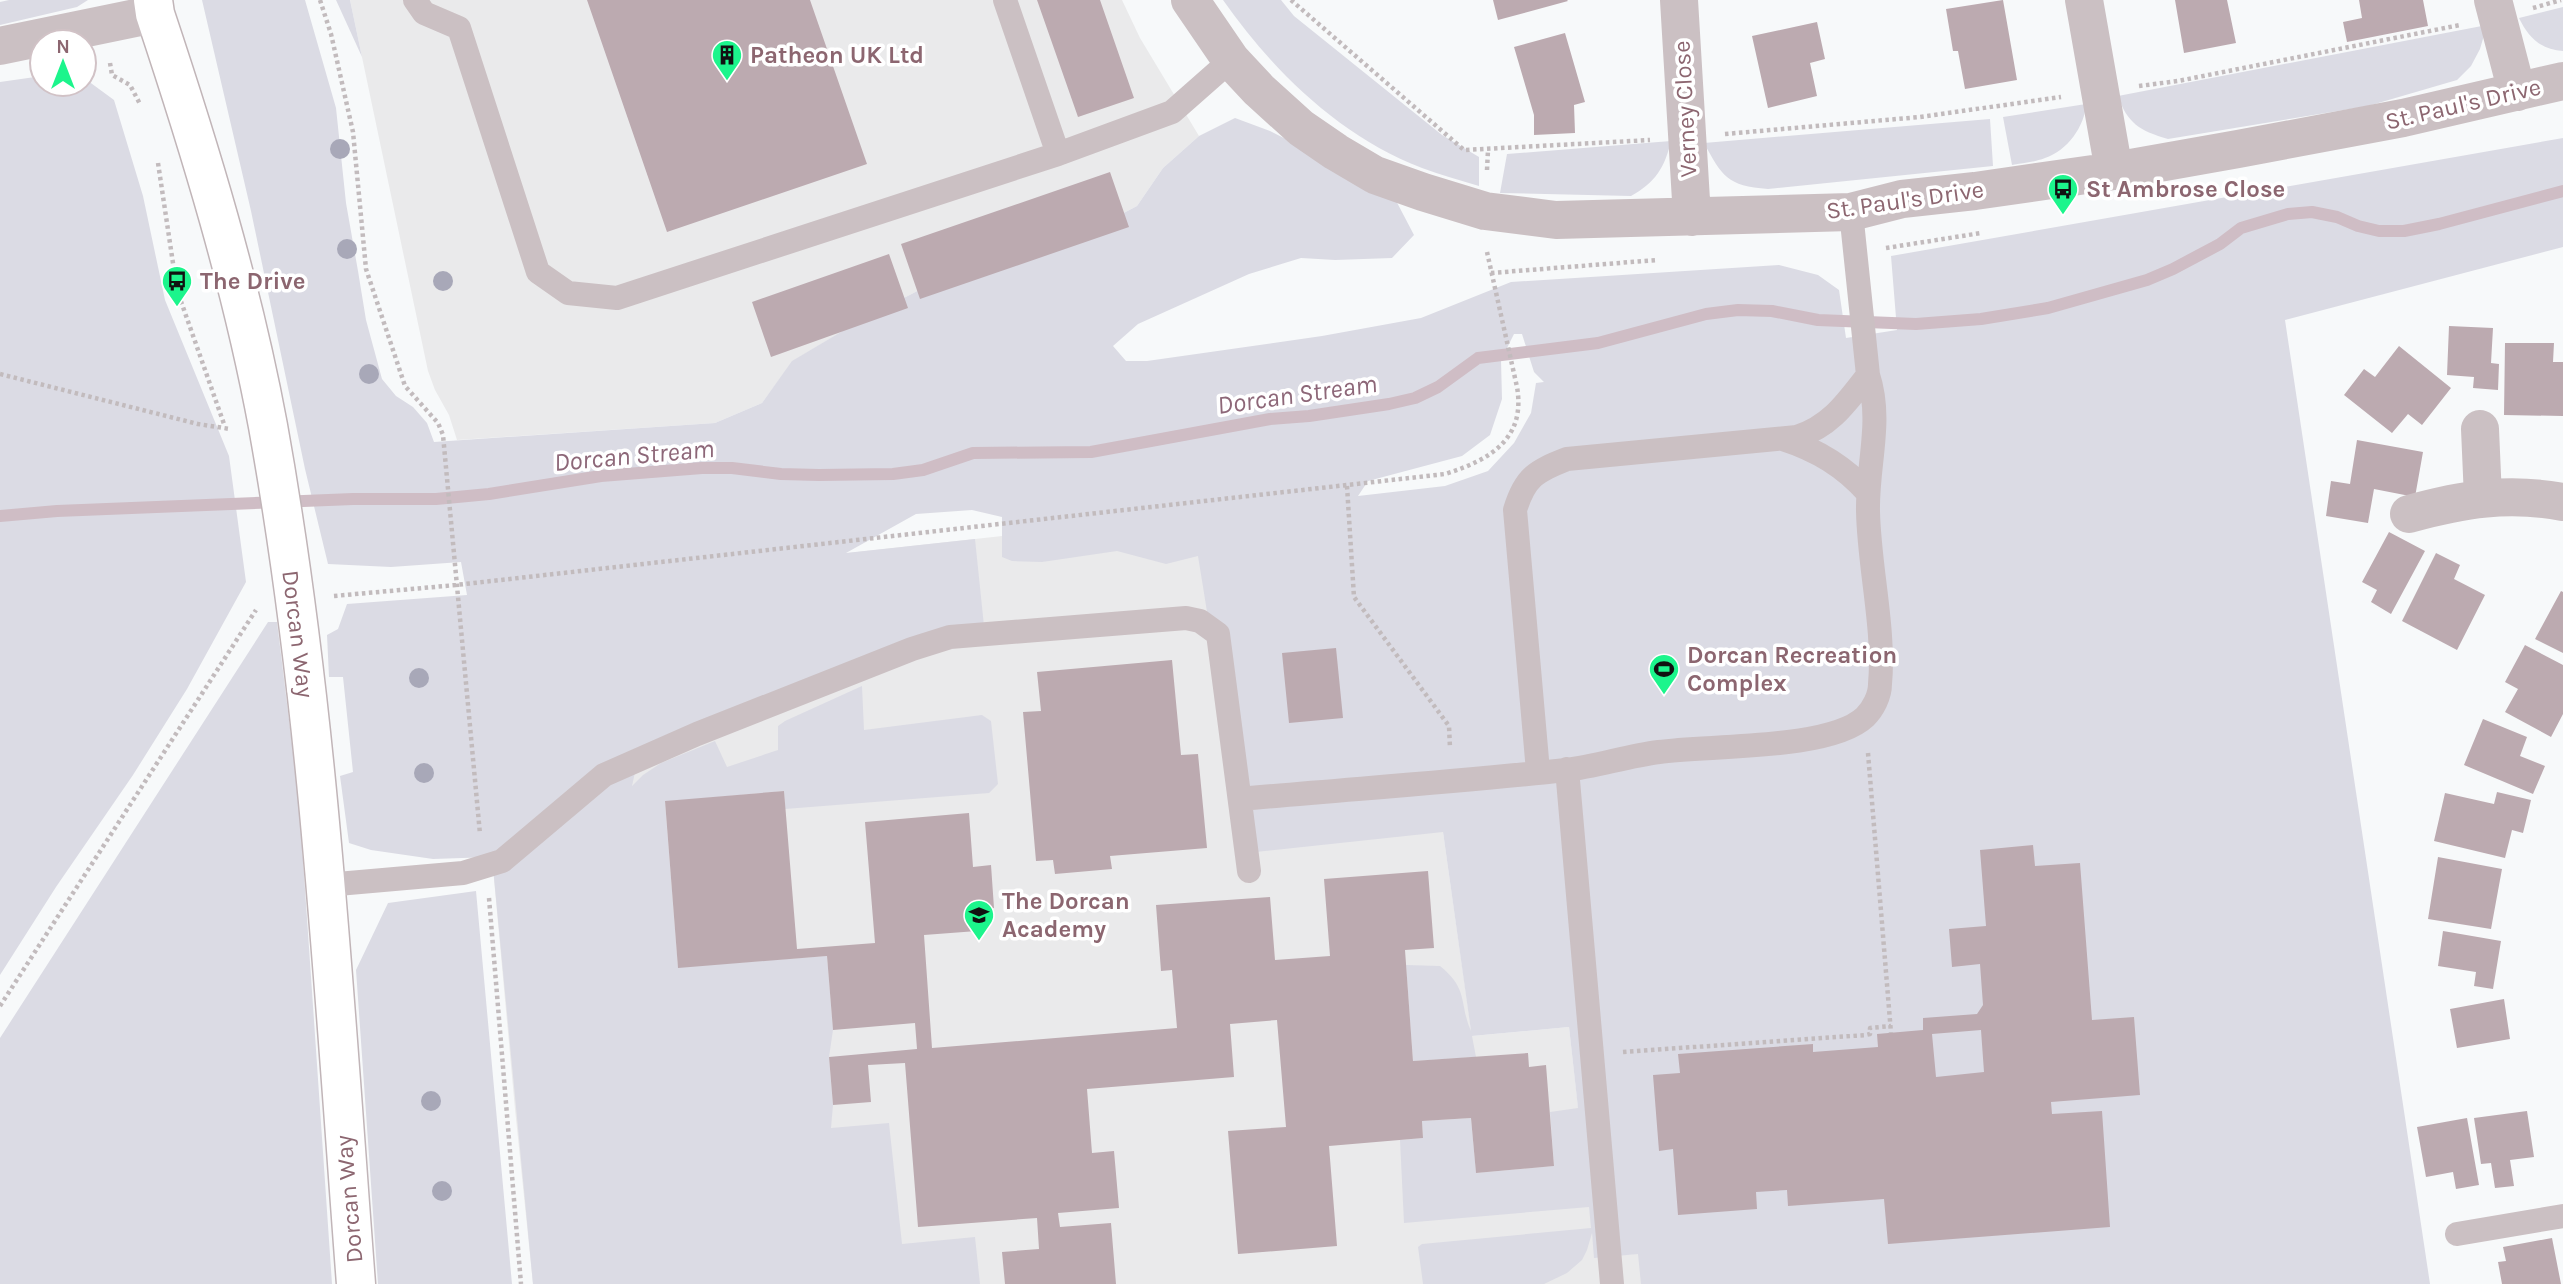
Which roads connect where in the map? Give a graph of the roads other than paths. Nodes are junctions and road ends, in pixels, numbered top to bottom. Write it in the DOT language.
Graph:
graph roads {
  1 [pos="415,0"];
  2 [pos="1005,0"];
  3 [pos="1190,0"];
  4 [pos="1679,0"];
  5 [pos="2084,0"];
  6 [pos="154,7"];
  7 [pos="2495,9"];
  8 [pos="0,46"];
  9 [pos="1231,60"];
  10 [pos="2563,81"];
  11 [pos="2517,92"];
  12 [pos="1058,154"];
  13 [pos="2114,171"];
  14 [pos="1851,212"];
  15 [pos="1692,217"];
  16 [pos="1868,365"];
  17 [pos="2480,429"];
  18 [pos="1783,439"];
  19 [pos="1868,493"];
  20 [pos="2483,498"];
  21 [pos="2563,502"];
  22 [pos="2409,514"];
  23 [pos="1567,769"];
  24 [pos="1538,771"];
  25 [pos="1240,799"];
  26 [pos="1249,871"];
  27 [pos="326,885"];
  28 [pos="2563,1216"];
  29 [pos="2457,1234"];
  30 [pos="356,1284"];
  31 [pos="1612,1284"];
  1 -- 12 [label="lane"];
  2 -- 12 [label="lane"];
  3 -- 9 [label="street, St. Paul's Drive"];
  4 -- 15 [label="street, Verney Close"];
  5 -- 13 [label="street"];
  6 -- 8 [label="street"];
  6 -- 27 [label="main road, Dorcan Way"];
  7 -- 11 [label="street"];
  9 -- 12 [label="lane"];
  9 -- 15 [label="street, St. Paul's Drive"];
  10 -- 11 [label="street, St. Paul's Drive"];
  11 -- 13 [label="street, St. Paul's Drive"];
  13 -- 14 [label="street, St. Paul's Drive"];
  14 -- 15 [label="street, St. Paul's Drive"];
  14 -- 16 [label="lane"];
  16 -- 18 [label="lane"];
  16 -- 19 [label="lane"];
  17 -- 20 [label="street"];
  18 -- 19 [label="lane"];
  18 -- 24 [label="lane"];
  19 -- 23 [label="lane"];
  20 -- 21 [label="street"];
  20 -- 22 [label="street"];
  23 -- 24 [label="lane"];
  23 -- 31 [label="lane"];
  24 -- 25 [label="lane"];
  25 -- 26 [label="lane"];
  25 -- 27 [label="lane"];
  27 -- 30 [label="main road, Dorcan Way"];
  28 -- 29 [label="lane"];
}
